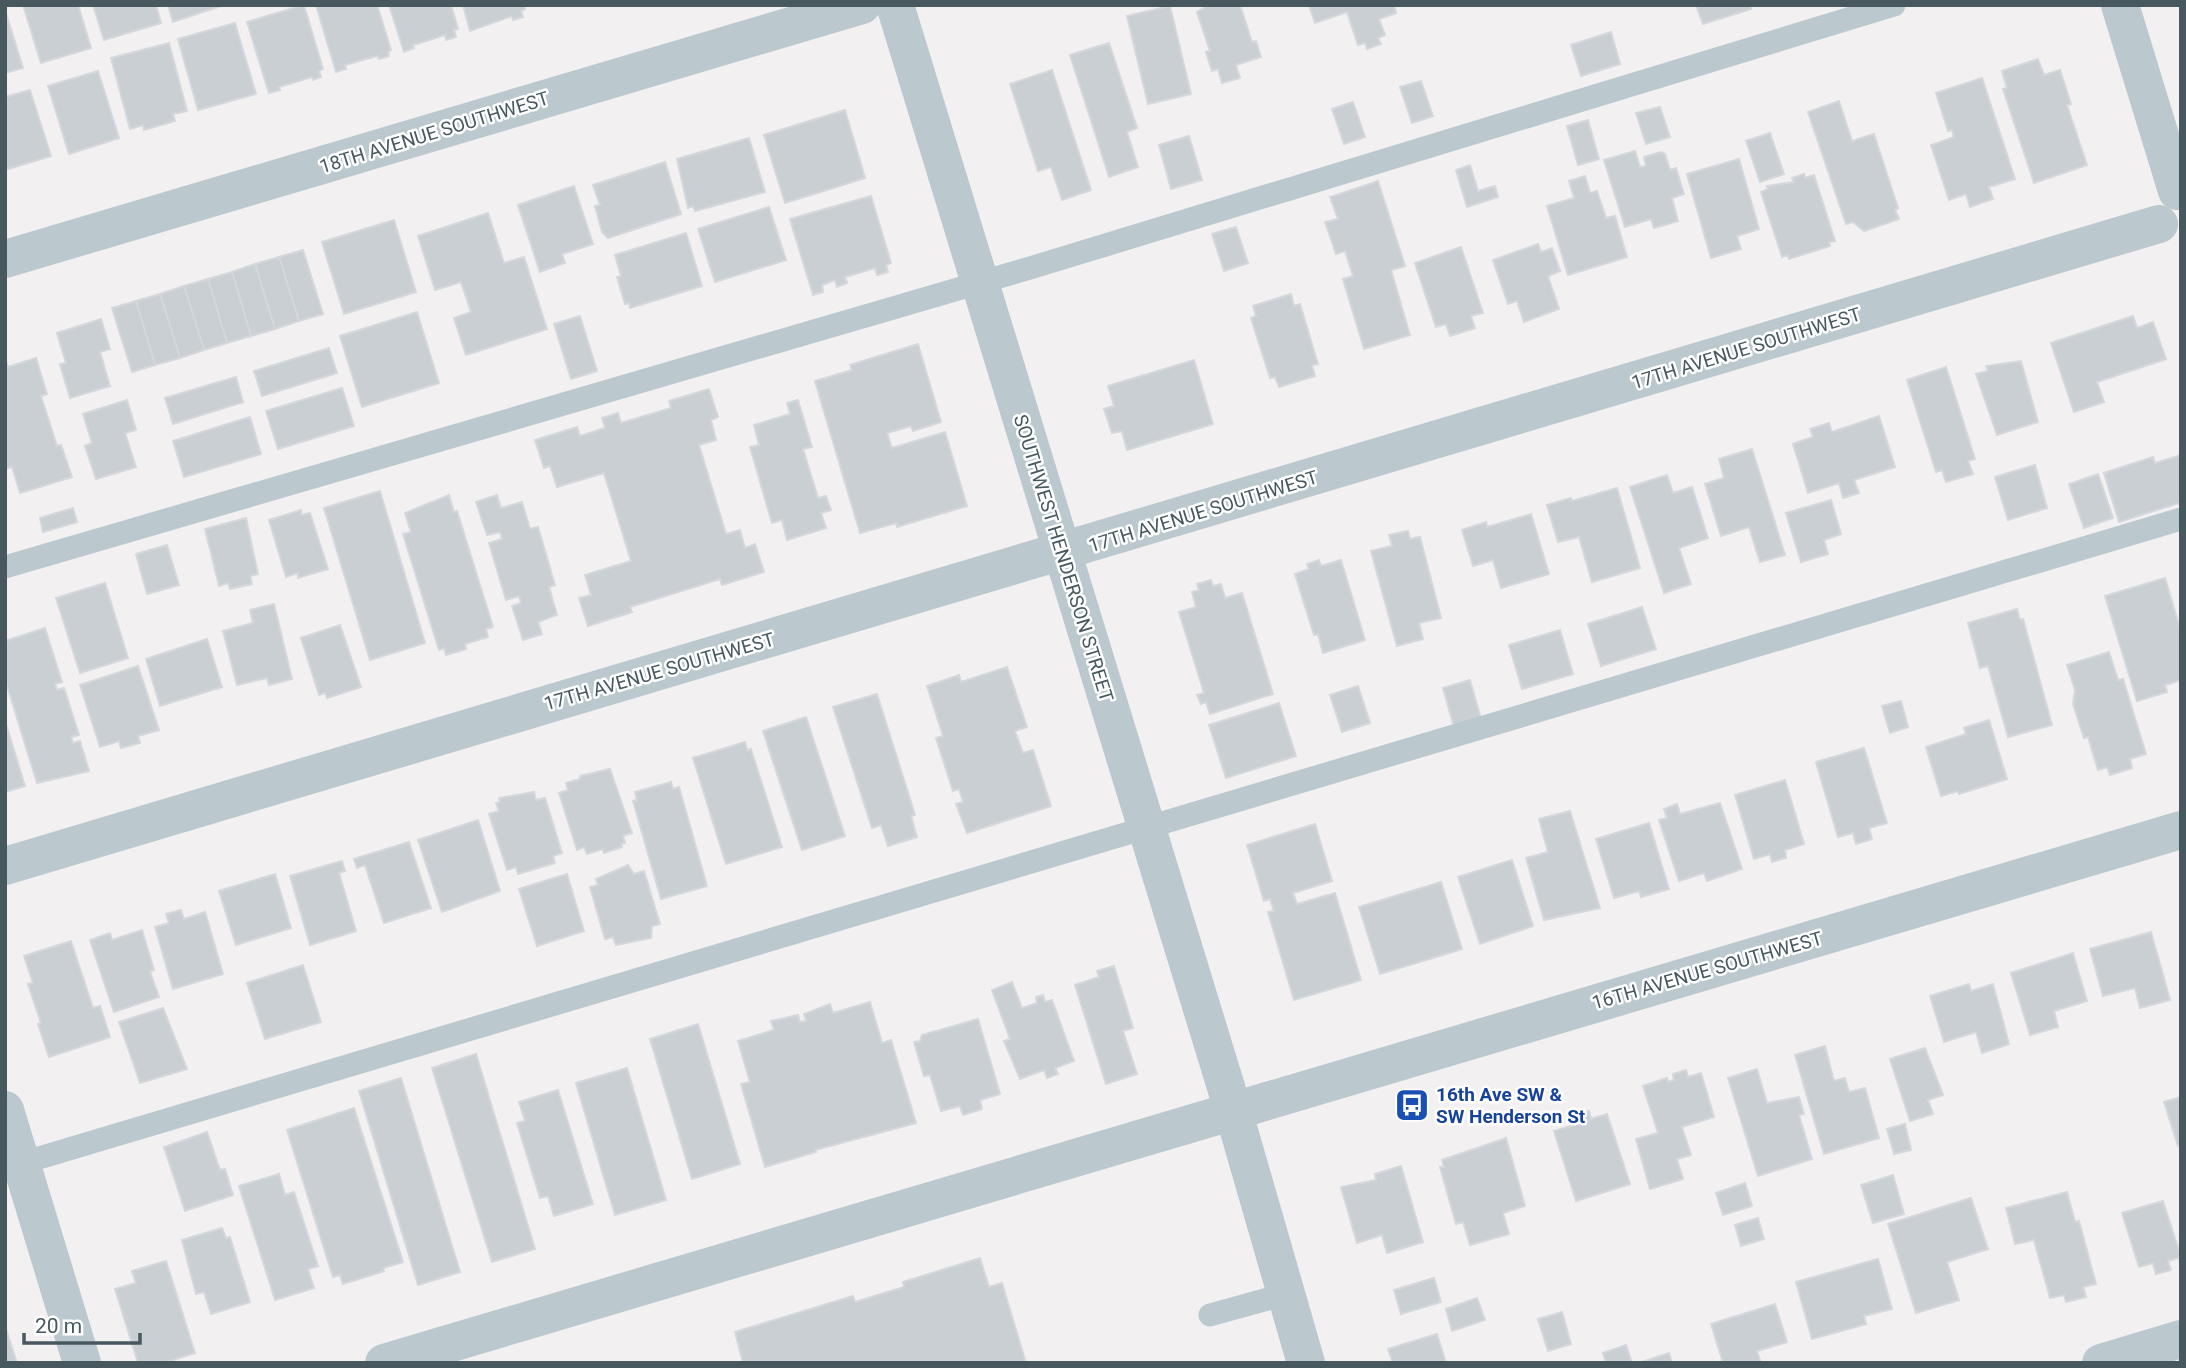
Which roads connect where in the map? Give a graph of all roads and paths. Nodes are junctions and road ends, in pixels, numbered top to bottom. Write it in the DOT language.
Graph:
graph roads {
  1 [pos="862,5"];
  2 [pos="895,5"];
  3 [pos="1894,5"];
  4 [pos="2120,5"];
  5 [pos="2179,191"];
  6 [pos="2170,233"];
  7 [pos="5,259"];
  8 [pos="979,282"];
  9 [pos="2181,519"];
  10 [pos="1063,553"];
  11 [pos="5,567"];
  12 [pos="1147,827"];
  13 [pos="2181,830"];
  14 [pos="5,866"];
  15 [pos="5,1110"];
  16 [pos="1233,1110"];
  17 [pos="14,1165"];
  18 [pos="1286,1294"];
  19 [pos="1210,1315"];
  20 [pos="2181,1339"];
  21 [pos="82,1363"];
  22 [pos="384,1363"];
  23 [pos="1306,1363"];
  24 [pos="2101,1363"];
  1 -- 7 [label="street, 18TH AVENUE SOUTHWEST"];
  2 -- 8 [label="street, SOUTHWEST HENDERSON STREET"];
  3 -- 8 [label="lane"];
  4 -- 5 [label="street"];
  5 -- 6 [label="street"];
  6 -- 10 [label="street, 17TH AVENUE SOUTHWEST"];
  8 -- 10 [label="street, SOUTHWEST HENDERSON STREET"];
  8 -- 11 [label="lane"];
  9 -- 12 [label="lane"];
  10 -- 12 [label="street, SOUTHWEST HENDERSON STREET"];
  10 -- 14 [label="street, 17TH AVENUE SOUTHWEST"];
  12 -- 16 [label="street, SOUTHWEST HENDERSON STREET"];
  12 -- 17 [label="lane"];
  13 -- 16 [label="street, 16TH AVENUE SOUTHWEST"];
  15 -- 17 [label="street"];
  16 -- 18 [label="street, SOUTHWEST HENDERSON STREET"];
  16 -- 22 [label="street, 16TH AVENUE SOUTHWEST"];
  17 -- 21 [label="street"];
  18 -- 19 [label="lane"];
  18 -- 23 [label="street, SOUTHWEST HENDERSON STREET"];
  20 -- 24 [label="street"];
}
